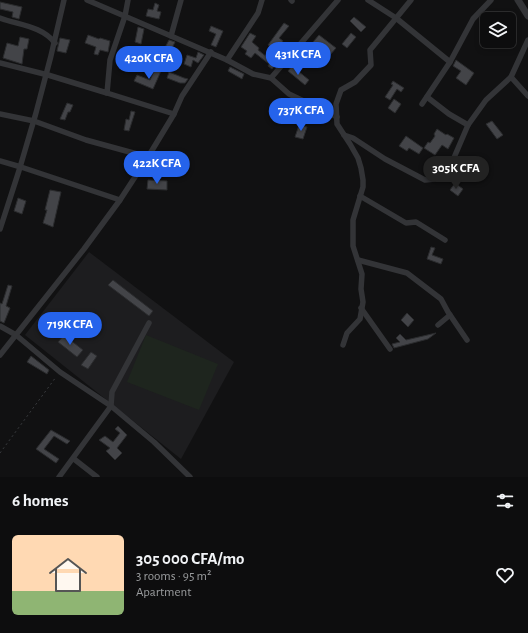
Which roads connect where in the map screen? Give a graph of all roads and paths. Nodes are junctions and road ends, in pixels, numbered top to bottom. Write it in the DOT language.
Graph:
graph roads {
  1 [pos="64,0"];
  2 [pos="87,0"];
  3 [pos="128,0"];
  4 [pos="181,0"];
  5 [pos="262,0"];
  6 [pos="338,0"];
  7 [pos="368,0"];
  8 [pos="411,0"];
  9 [pos="491,0"];
  10 [pos="518,0"];
  11 [pos="125,16"];
  12 [pos="528,16"];
  13 [pos="0,18"];
  14 [pos="396,18"];
  15 [pos="171,36"];
  16 [pos="528,40"];
  17 [pos="55,43"];
  18 [pos="211,52"];
  19 [pos="227,60"];
  20 [pos="450,62"];
  21 [pos="0,63"];
  22 [pos="48,75"];
  23 [pos="511,77"];
  24 [pos="271,78"];
  25 [pos="107,94"];
  26 [pos="528,96"];
  27 [pos="427,97"];
  28 [pos="422,104"];
  29 [pos="0,114"];
  30 [pos="174,114"];
  31 [pos="336,117"];
  32 [pos="34,121"];
  33 [pos="468,125"];
  34 [pos="344,135"];
  35 [pos="148,157"];
  36 [pos="0,161"];
  37 [pos="22,167"];
  38 [pos="360,196"];
  39 [pos="120,200"];
  40 [pos="0,229"];
  41 [pos="445,240"];
  42 [pos="358,260"];
  43 [pos="362,308"];
  44 [pos="450,316"];
  45 [pos="149,323"];
  46 [pos="438,325"];
  47 [pos="0,326"];
  48 [pos="16,335"];
  49 [pos="467,340"];
  50 [pos="344,345"];
  51 [pos="390,349"];
  52 [pos="0,355"];
  53 [pos="60,372"];
  54 [pos="111,406"];
  55 [pos="0,453"];
  56 [pos="74,459"];
  57 [pos="60,477"];
  58 [pos="97,477"];
  59 [pos="190,477"];
  1 -- 17 [label="street"];
  2 -- 11 [label="street"];
  3 -- 11 [label="street"];
  4 -- 15 [label="street"];
  5 -- 19 [label="street"];
  6 -- 24 [label="street"];
  7 -- 14 [label="street"];
  8 -- 14 [label="street"];
  9 -- 20 [label="street"];
  10 -- 12 [label="street"];
  11 -- 15 [label="street"];
  11 -- 25 [label="street"];
  13 -- 17 [label="street"];
  14 -- 20 [label="street"];
  14 -- 31 [label="street"];
  15 -- 18 [label="street"];
  16 -- 23 [label="street"];
  17 -- 22 [label="street"];
  18 -- 19 [label="street"];
  18 -- 30 [label="street"];
  19 -- 24 [label="street"];
  20 -- 27 [label="street"];
  21 -- 22 [label="street"];
  22 -- 25 [label="street"];
  22 -- 32 [label="street"];
  23 -- 26 [label="street"];
  23 -- 33 [label="street"];
  24 -- 31 [label="street"];
  25 -- 30 [label="street"];
  27 -- 28 [label="street"];
  27 -- 33 [label="street"];
  29 -- 32 [label="street"];
  30 -- 35 [label="street"];
  31 -- 34 [label="street"];
  32 -- 35 [label="street"];
  32 -- 37 [label="street"];
  33 -- 34 [label="street"];
  34 -- 38 [label="street"];
  35 -- 39 [label="street"];
  36 -- 37 [label="street"];
  37 -- 39 [label="street"];
  37 -- 40 [label="street"];
  38 -- 41 [label="street"];
  38 -- 42 [label="street"];
  39 -- 48 [label="street"];
  42 -- 43 [label="street"];
  42 -- 44 [label="street"];
  43 -- 50 [label="street"];
  43 -- 51 [label="street"];
  44 -- 46 [label="street"];
  44 -- 49 [label="street"];
  45 -- 54 [label="street"];
  47 -- 48 [label="street"];
  48 -- 52 [label="street"];
  48 -- 53 [label="street"];
  53 -- 54 [label="street"];
  53 -- 55 [label="path"];
  54 -- 56 [label="street"];
  54 -- 59 [label="street"];
  56 -- 57 [label="street"];
  56 -- 58 [label="street"];
}
